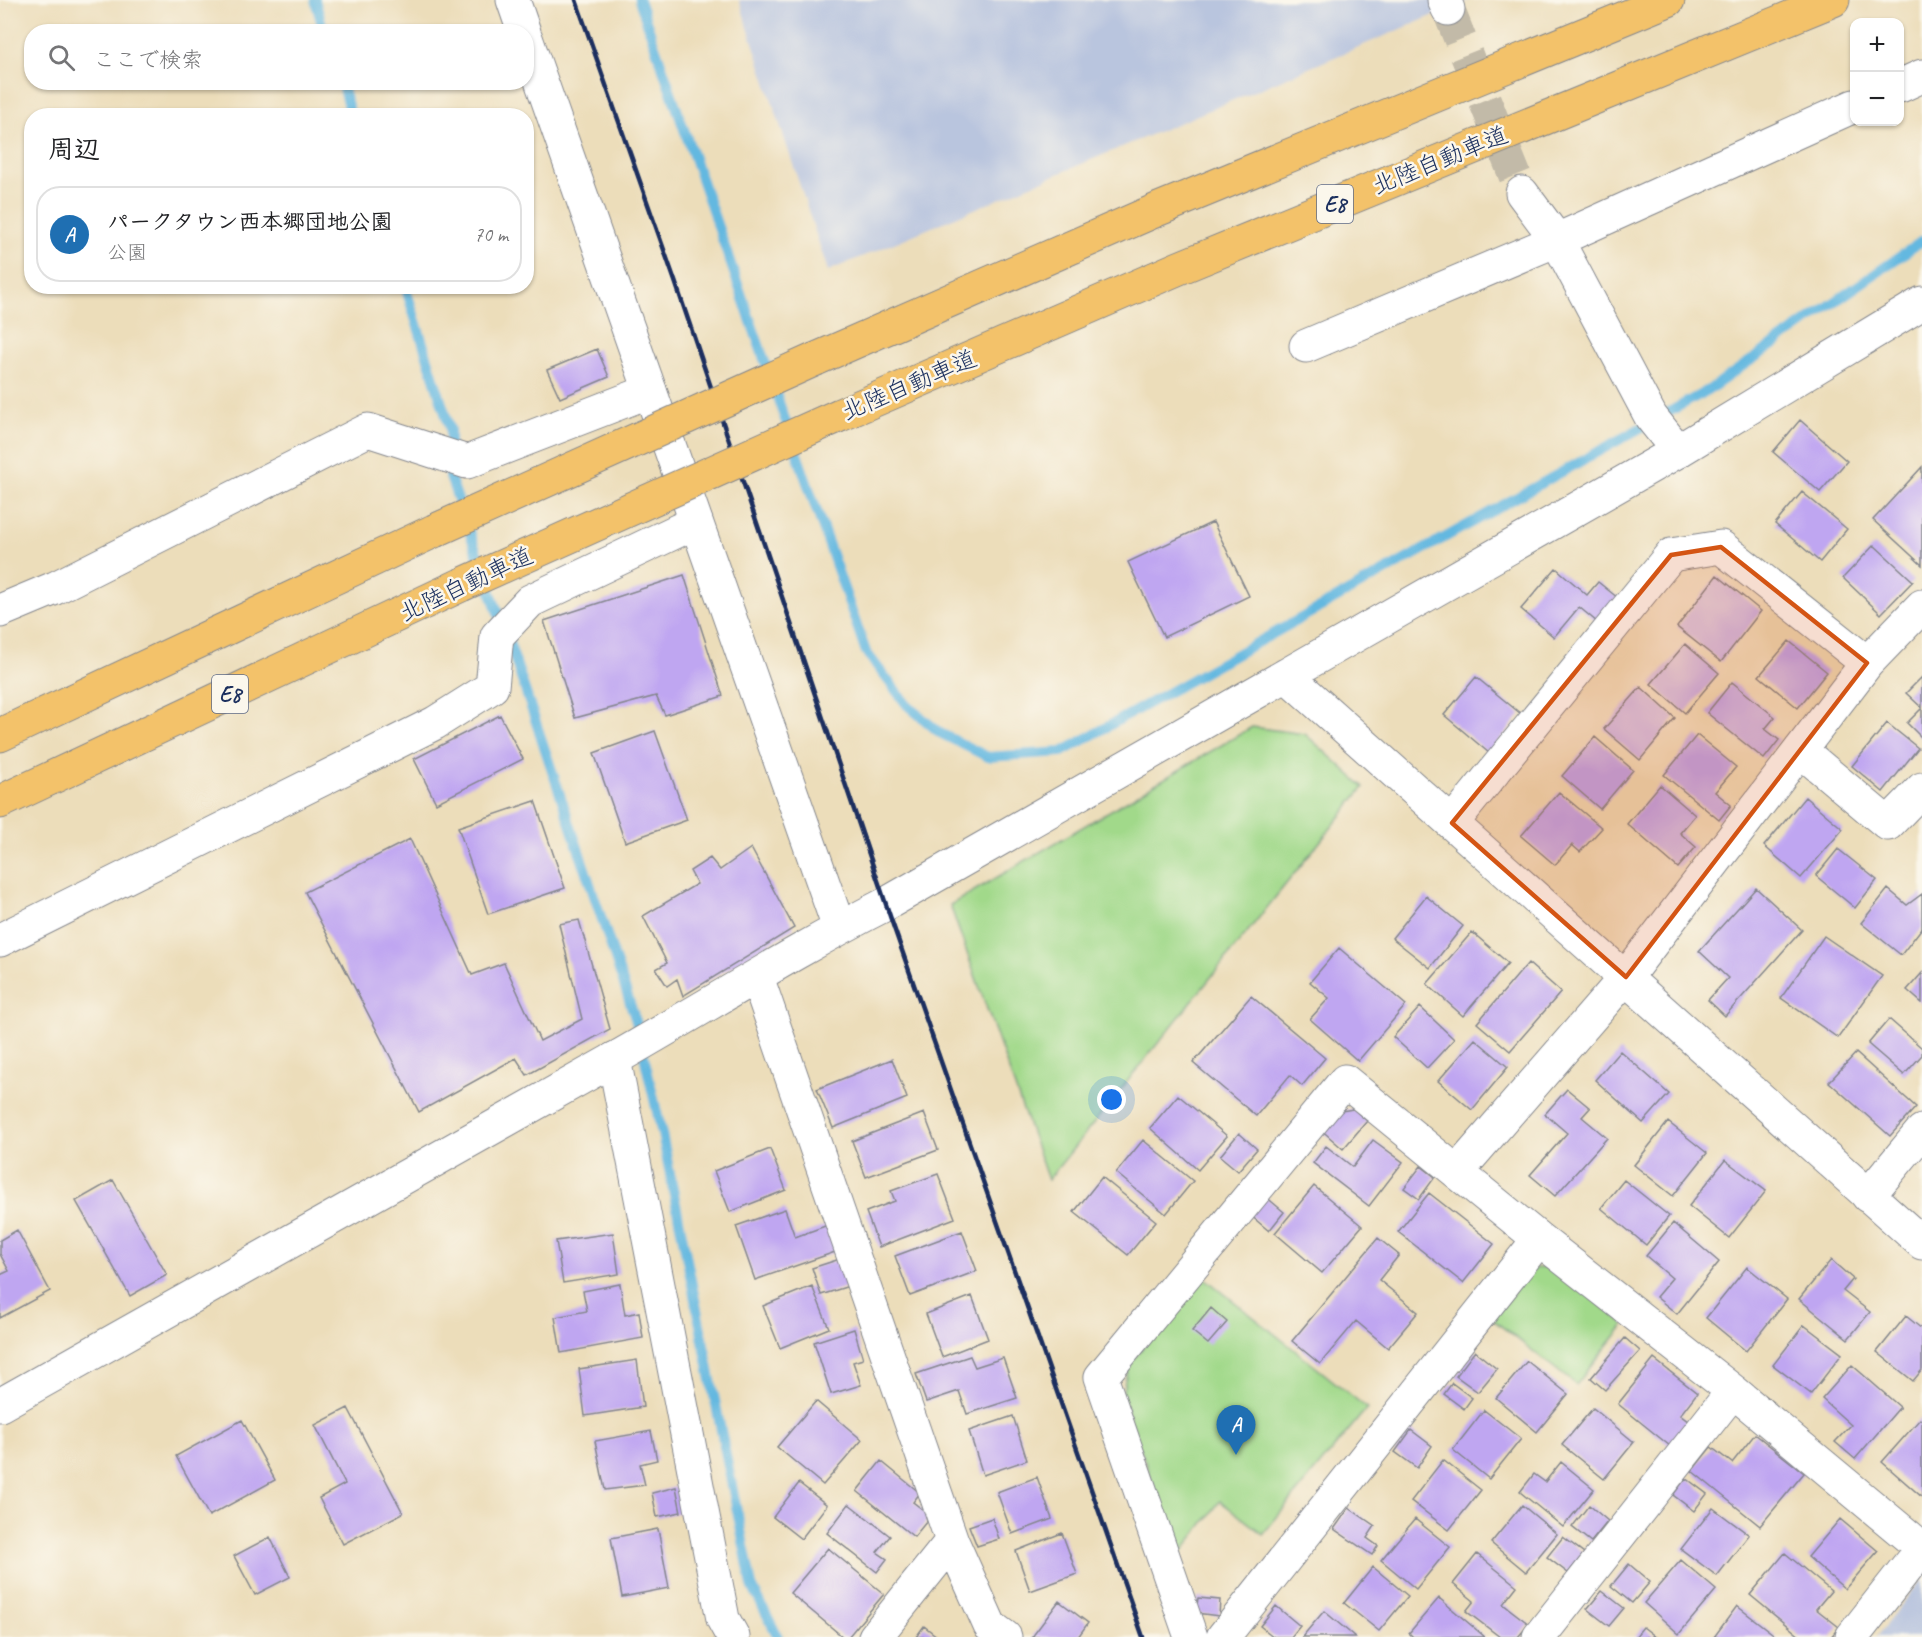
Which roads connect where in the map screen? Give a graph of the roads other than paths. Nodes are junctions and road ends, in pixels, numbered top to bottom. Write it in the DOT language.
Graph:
graph roads {
  1 [pos="513,0"];
  2 [pos="1668,0"];
  3 [pos="1833,0"];
  4 [pos="521,24"];
  5 [pos="534,61"];
  6 [pos="1922,76"];
  7 [pos="1904,84"];
  8 [pos="1850,108"];
  9 [pos="1522,193"];
  10 [pos="1557,240"];
  11 [pos="1922,303"];
  12 [pos="1306,346"];
  13 [pos="650,391"];
  14 [pos="1678,451"];
  15 [pos="696,522"];
  16 [pos="1922,606"];
  17 [pos="0,611"];
  18 [pos="1867,663"];
  19 [pos="1286,675"];
  20 [pos="0,735"];
  21 [pos="1800,750"];
  22 [pos="1922,789"];
  23 [pos="0,802"];
  24 [pos="1452,823"];
  25 [pos="839,928"];
  26 [pos="0,940"];
  27 [pos="757,977"];
  28 [pos="1626,977"];
  29 [pos="614,1059"];
  30 [pos="1922,1131"];
  31 [pos="1457,1172"];
  32 [pos="1868,1196"];
  33 [pos="1539,1239"];
  34 [pos="1922,1243"];
  35 [pos="1733,1391"];
  36 [pos="0,1405"];
  37 [pos="952,1541"];
  38 [pos="1922,1548"];
  39 [pos="733,1637"];
  40 [pos="875,1637"];
  41 [pos="1005,1637"];
  42 [pos="1191,1637"];
  43 [pos="1223,1637"];
  44 [pos="1539,1637"];
  45 [pos="1852,1637"];
  1 -- 4 [label="street"];
  2 -- 20 [label="highway, bridge"];
  3 -- 23 [label="highway, 北陸自動車道 / E8, bridge"];
  5 -- 13 [label="street"];
  6 -- 7 [label="street"];
  8 -- 10 [label="street"];
  9 -- 10 [label="street"];
  10 -- 12 [label="street"];
  10 -- 14 [label="street"];
  11 -- 14 [label="street"];
  13 -- 15 [label="street"];
  13 -- 17 [label="street"];
  14 -- 19 [label="street"];
  15 -- 25 [label="street"];
  15 -- 26 [label="street"];
  16 -- 18 [label="street"];
  18 -- 21 [label="street"];
  18 -- 24 [label="street"];
  19 -- 24 [label="street"];
  19 -- 25 [label="street"];
  21 -- 22 [label="street"];
  21 -- 28 [label="street"];
  24 -- 28 [label="street"];
  25 -- 27 [label="street"];
  27 -- 29 [label="street"];
  27 -- 37 [label="street"];
  28 -- 31 [label="street"];
  28 -- 32 [label="street"];
  29 -- 36 [label="street"];
  29 -- 39 [label="street"];
  30 -- 32 [label="street"];
  31 -- 33 [label="street"];
  31 -- 42 [label="street"];
  32 -- 34 [label="street"];
  33 -- 35 [label="street"];
  33 -- 43 [label="street"];
  35 -- 38 [label="street"];
  35 -- 44 [label="street"];
  37 -- 40 [label="street"];
  37 -- 41 [label="street"];
  38 -- 45 [label="street"];
}
